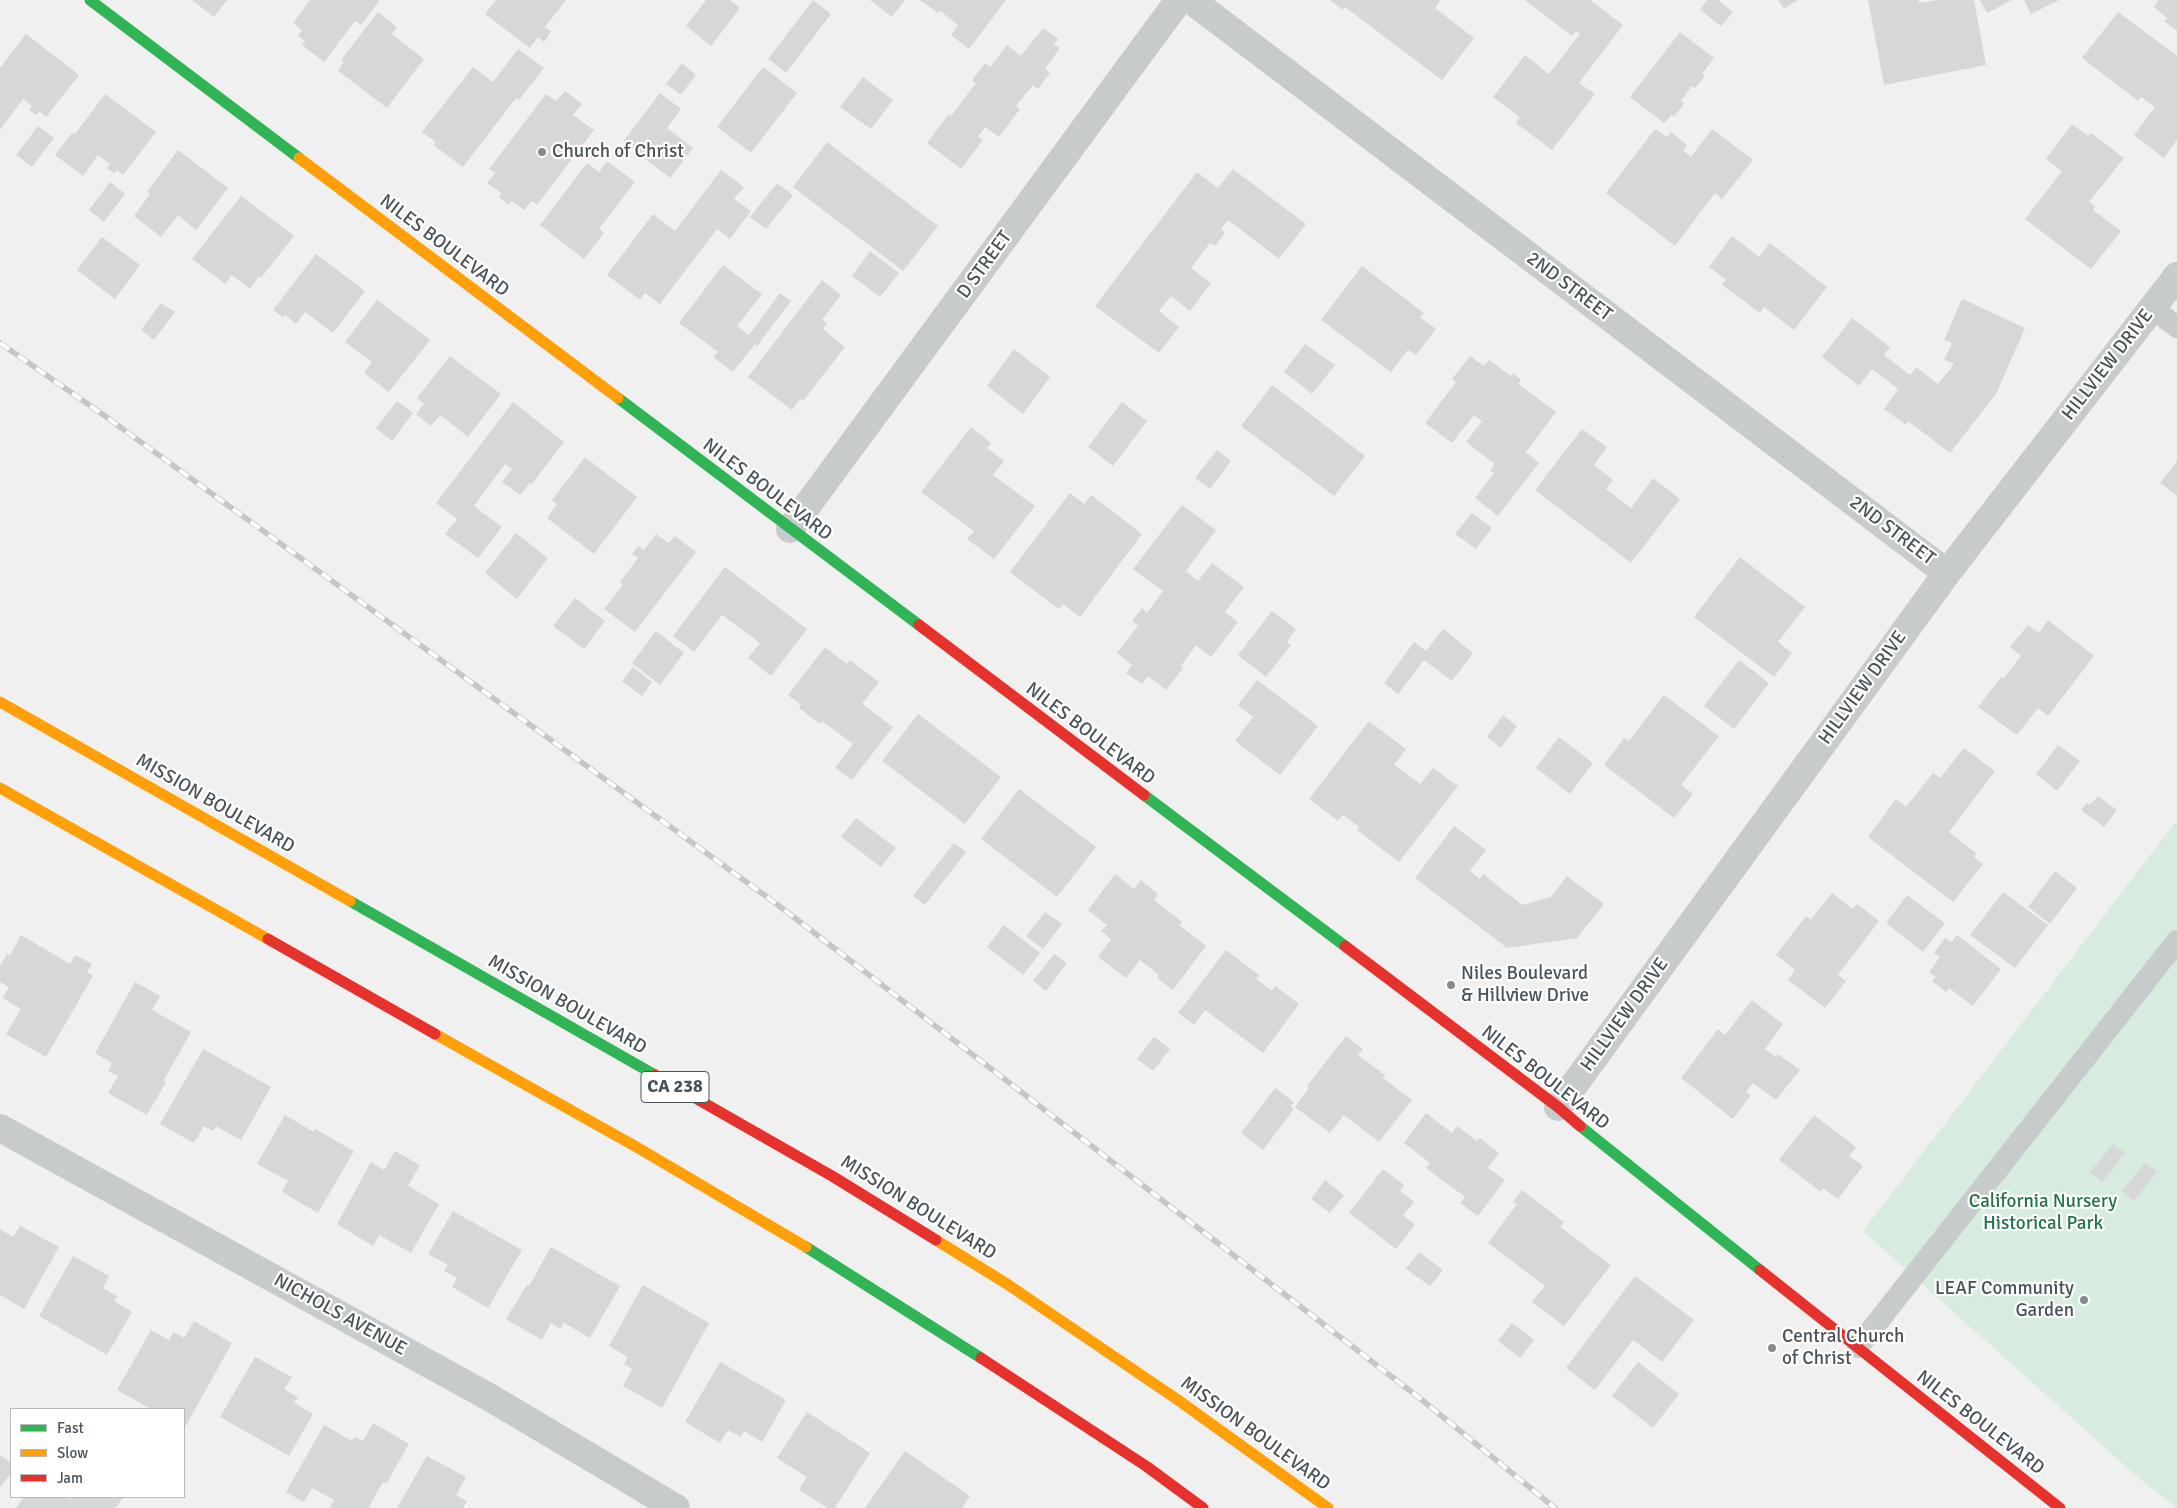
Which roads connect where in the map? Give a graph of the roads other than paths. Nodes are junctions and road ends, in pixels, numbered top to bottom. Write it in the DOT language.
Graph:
graph roads {
  1 [pos="90,0"];
  2 [pos="1179,0"];
  3 [pos="1191,0"];
  4 [pos="2177,276"];
  5 [pos="2152,308"];
  6 [pos="2177,327"];
  7 [pos="790,529"];
  8 [pos="1947,573"];
  9 [pos="0,702"];
  10 [pos="0,788"];
  11 [pos="2177,941"];
  12 [pos="1558,1107"];
  13 [pos="0,1128"];
  14 [pos="1858,1347"];
  15 [pos="676,1508"];
  16 [pos="1204,1508"];
  17 [pos="1328,1508"];
  18 [pos="2060,1508"];
  1 -- 7 [label="main road, NILES BOULEVARD"];
  2 -- 7 [label="street, D STREET"];
  3 -- 8 [label="street, 2ND STREET"];
  4 -- 5 [label="street, HILLVIEW DRIVE"];
  5 -- 6 [label="lane"];
  5 -- 8 [label="street, HILLVIEW DRIVE"];
  7 -- 12 [label="main road, NILES BOULEVARD"];
  8 -- 12 [label="street, HILLVIEW DRIVE"];
  9 -- 17 [label="main road, MISSION BOULEVARD / CA 238"];
  10 -- 16 [label="main road"];
  11 -- 14 [label="lane"];
  12 -- 14 [label="main road, NILES BOULEVARD"];
  13 -- 15 [label="street, NICHOLS AVENUE"];
  14 -- 18 [label="main road, NILES BOULEVARD"];
}
